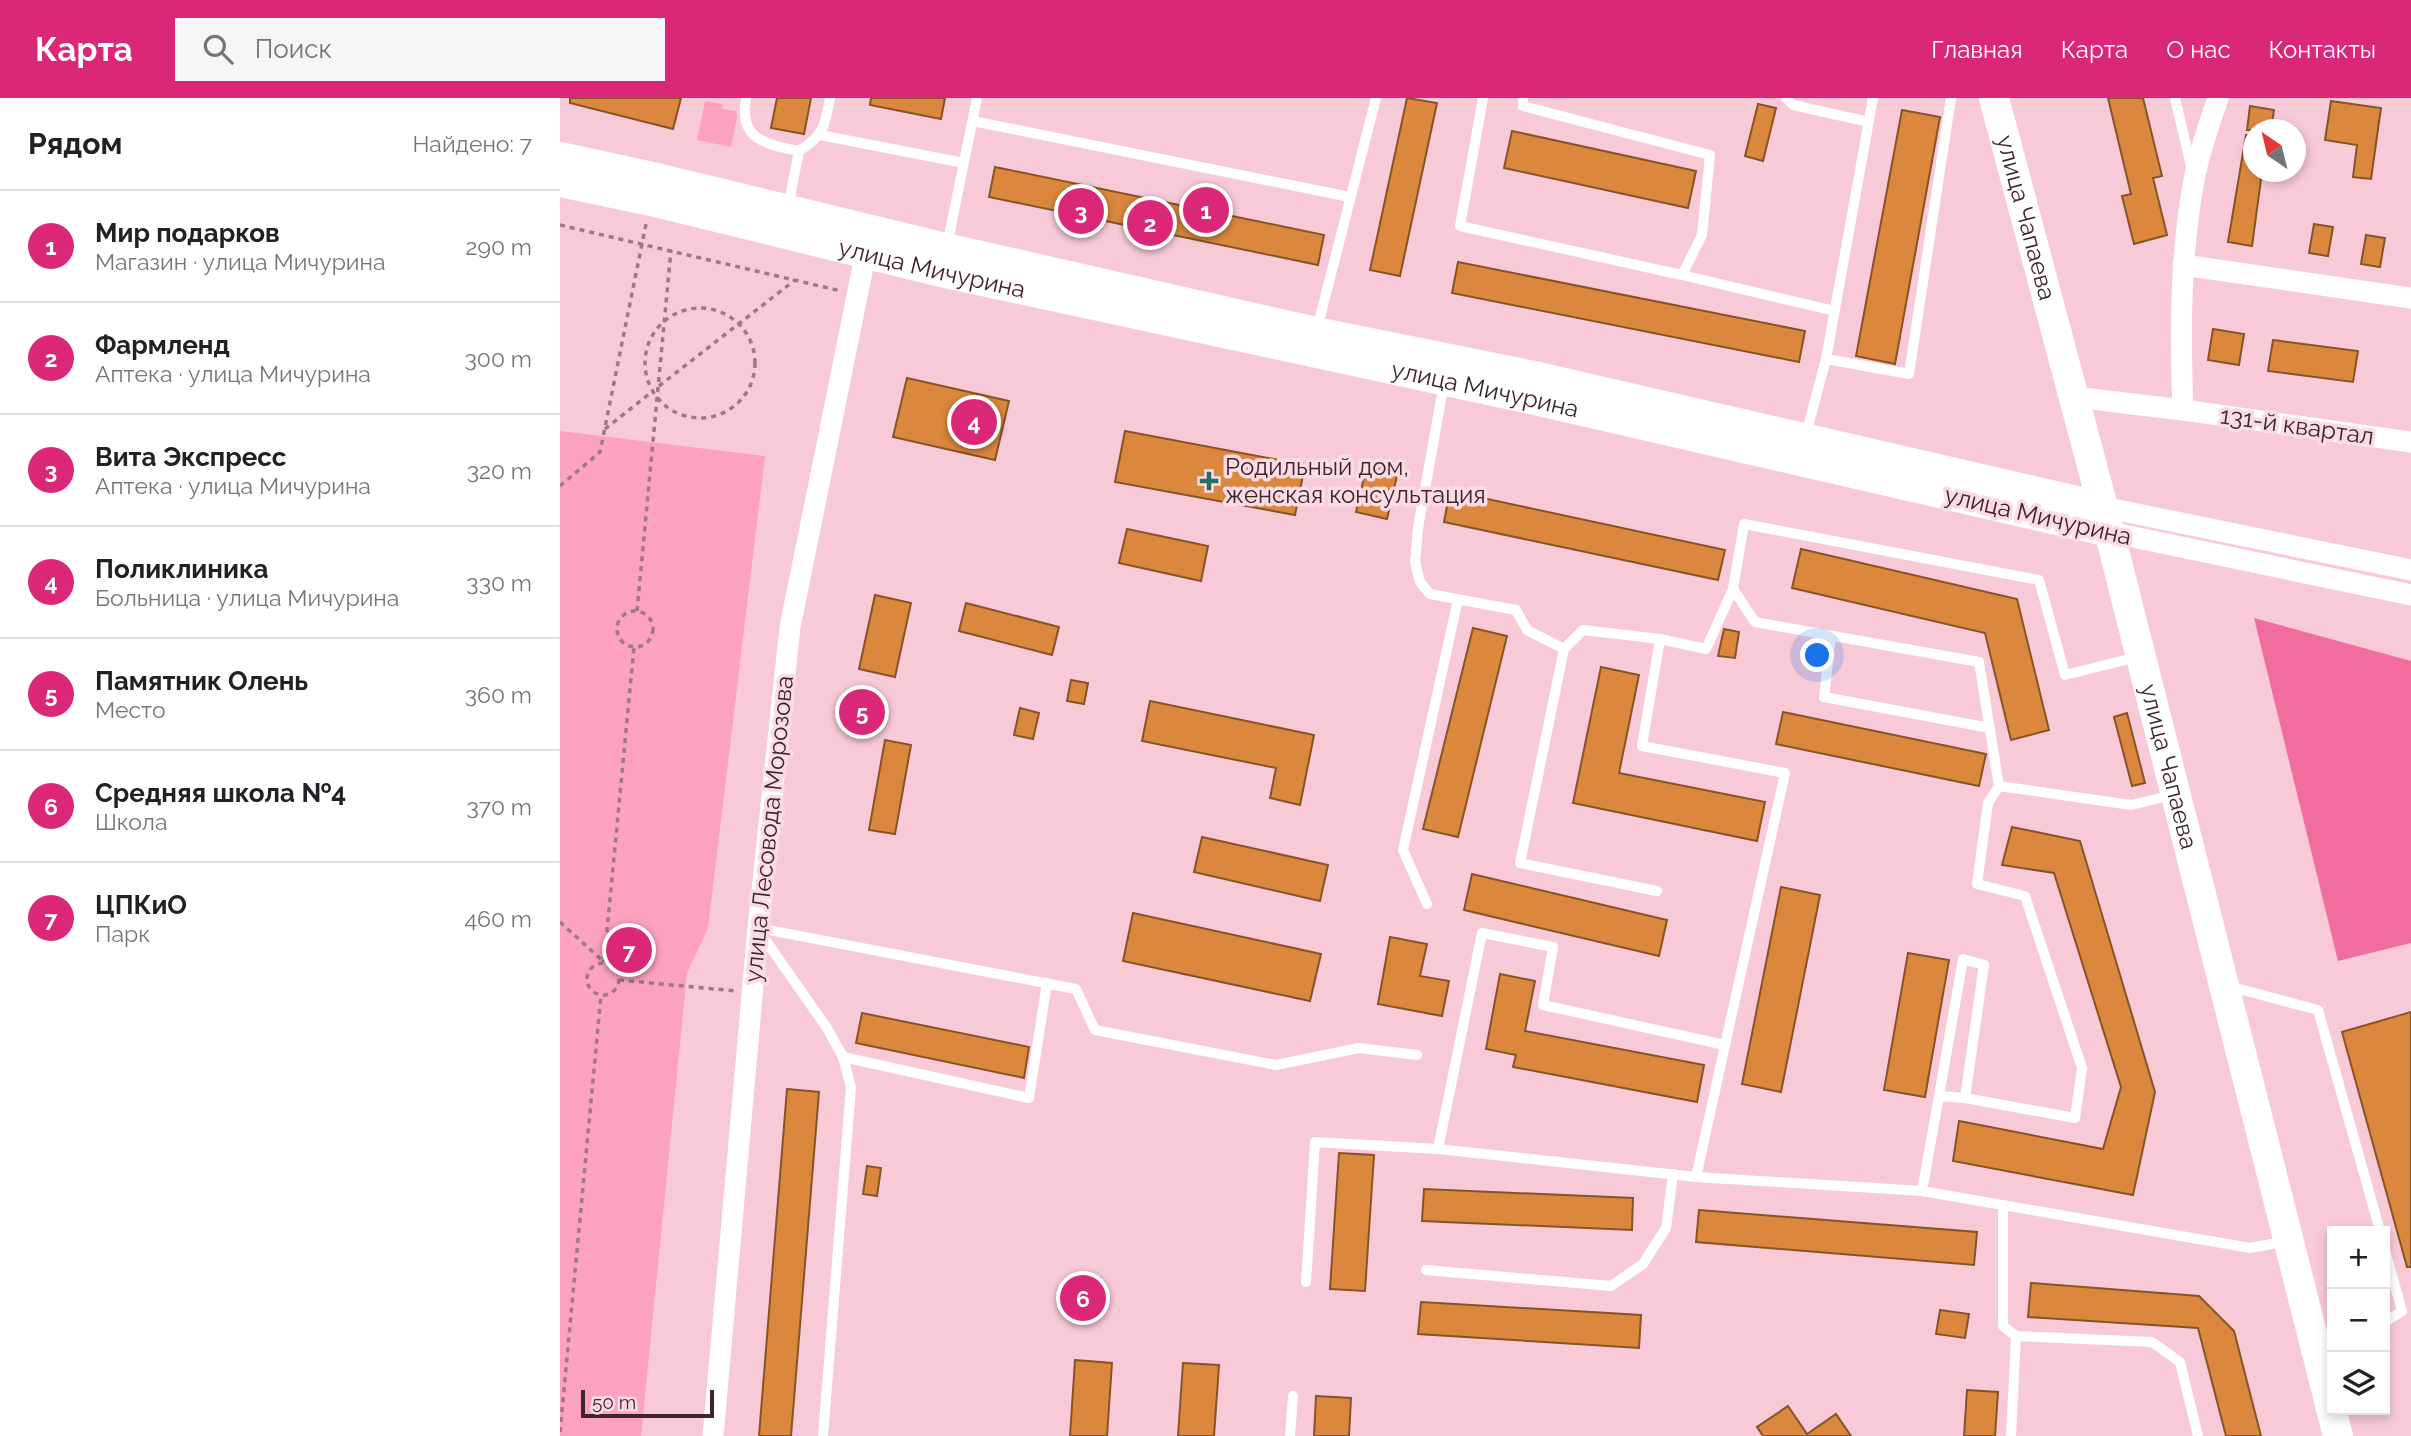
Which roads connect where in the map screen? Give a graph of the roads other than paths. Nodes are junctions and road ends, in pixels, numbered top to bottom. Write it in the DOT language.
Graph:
graph roads {
  1 [pos="746,98"];
  2 [pos="830,98"];
  3 [pos="977,98"];
  4 [pos="1376,98"];
  5 [pos="1483,98"];
  6 [pos="1523,98"];
  7 [pos="1786,98"];
  8 [pos="1873,98"];
  9 [pos="1951,98"];
  10 [pos="1994,98"];
  11 [pos="2175,98"];
  12 [pos="2218,98"];
  13 [pos="973,121"];
  14 [pos="1869,122"];
  15 [pos="820,135"];
  16 [pos="799,151"];
  17 [pos="560,157"];
  18 [pos="964,163"];
  19 [pos="2194,179"];
  20 [pos="560,182"];
  21 [pos="1350,197"];
  22 [pos="788,209"];
  23 [pos="868,242"];
  24 [pos="944,260"];
  25 [pos="2183,265"];
  26 [pos="1682,275"];
  27 [pos="2411,298"];
  28 [pos="1835,311"];
  29 [pos="1316,332"];
  30 [pos="1826,359"];
  31 [pos="1444,380"];
  32 [pos="2074,397"];
  33 [pos="2183,410"];
  34 [pos="1804,439"];
  35 [pos="2411,442"];
  36 [pos="2106,520"];
  37 [pos="2411,570"];
  38 [pos="1733,589"];
  39 [pos="2411,596"];
  40 [pos="1458,599"];
  41 [pos="1831,636"];
  42 [pos="1660,639"];
  43 [pos="1564,649"];
  44 [pos="2141,656"];
  45 [pos="1990,728"];
  46 [pos="1999,786"];
  47 [pos="2175,794"];
  48 [pos="1657,891"];
  49 [pos="1427,904"];
  50 [pos="758,928"];
  51 [pos="1047,984"];
  52 [pos="2224,985"];
  53 [pos="1725,1045"];
  54 [pos="1417,1055"];
  55 [pos="843,1057"];
  56 [pos="1939,1096"];
  57 [pos="1965,1098"];
  58 [pos="1438,1149"];
  59 [pos="1672,1174"];
  60 [pos="1696,1177"];
  61 [pos="1922,1191"];
  62 [pos="2003,1205"];
  63 [pos="2378,1226"];
  64 [pos="2288,1240"];
  65 [pos="2390,1268"];
  66 [pos="1426,1270"];
  67 [pos="1306,1282"];
  68 [pos="2390,1319"];
  69 [pos="2016,1336"];
  70 [pos="2326,1360"];
  71 [pos="1293,1396"];
  72 [pos="713,1436"];
  73 [pos="823,1436"];
  74 [pos="1290,1436"];
  75 [pos="2011,1436"];
  76 [pos="2199,1436"];
  77 [pos="2338,1436"];
  1 -- 16 [label="lane"];
  2 -- 15 [label="lane"];
  3 -- 13 [label="lane"];
  4 -- 21 [label="lane"];
  5 -- 26 [label="lane"];
  6 -- 26 [label="lane"];
  7 -- 14 [label="lane"];
  8 -- 14 [label="lane"];
  9 -- 30 [label="lane"];
  10 -- 32 [label="street, улица Чапаева"];
  11 -- 19 [label="lane"];
  12 -- 19 [label="street"];
  13 -- 18 [label="lane"];
  13 -- 21 [label="lane"];
  14 -- 28 [label="lane"];
  15 -- 16 [label="lane"];
  15 -- 18 [label="lane"];
  16 -- 22 [label="lane"];
  17 -- 22 [label="street, улица Мичурина"];
  18 -- 24 [label="lane"];
  19 -- 25 [label="street"];
  20 -- 23 [label="street, улица Мичурина"];
  21 -- 29 [label="lane"];
  22 -- 23 [label="street, улица Мичурина"];
  23 -- 24 [label="street, улица Мичурина"];
  23 -- 50 [label="street, улица Лесовода Морозова"];
  24 -- 29 [label="street, улица Мичурина"];
  24 -- 31 [label="street, улица Мичурина"];
  25 -- 27 [label="street"];
  25 -- 33 [label="street"];
  26 -- 28 [label="lane"];
  28 -- 30 [label="lane"];
  29 -- 34 [label="street, улица Мичурина"];
  30 -- 34 [label="lane"];
  31 -- 36 [label="street, улица Мичурина"];
  31 -- 40 [label="lane"];
  32 -- 33 [label="street, 131-й квартал"];
  32 -- 36 [label="street, улица Чапаева"];
  33 -- 35 [label="street, 131-й квартал"];
  34 -- 36 [label="street, улица Мичурина"];
  36 -- 37 [label="street, улица Мичурина"];
  36 -- 39 [label="street, улица Мичурина"];
  36 -- 44 [label="street, улица Чапаева"];
  38 -- 41 [label="lane"];
  38 -- 42 [label="lane"];
  38 -- 44 [label="lane"];
  40 -- 43 [label="lane"];
  40 -- 49 [label="lane"];
  41 -- 45 [label="lane"];
  41 -- 45 [label="lane"];
  42 -- 43 [label="lane"];
  42 -- 53 [label="lane"];
  43 -- 48 [label="lane"];
  44 -- 47 [label="street, улица Чапаева"];
  45 -- 46 [label="lane"];
  46 -- 47 [label="lane"];
  46 -- 57 [label="lane"];
  47 -- 52 [label="street, улица Чапаева"];
  50 -- 51 [label="lane"];
  50 -- 55 [label="lane"];
  50 -- 72 [label="street, улица Лесовода Морозова"];
  51 -- 54 [label="lane"];
  51 -- 55 [label="lane"];
  52 -- 63 [label="lane"];
  52 -- 64 [label="street, улица Чапаева"];
  53 -- 58 [label="lane"];
  53 -- 60 [label="lane"];
  55 -- 73 [label="lane"];
  56 -- 57 [label="lane"];
  56 -- 57 [label="lane"];
  56 -- 61 [label="lane"];
  58 -- 59 [label="lane"];
  58 -- 67 [label="lane"];
  59 -- 60 [label="lane"];
  59 -- 66 [label="lane"];
  60 -- 61 [label="lane"];
  61 -- 62 [label="lane"];
  62 -- 64 [label="lane"];
  62 -- 69 [label="lane"];
  64 -- 70 [label="street, улица Чапаева"];
  65 -- 68 [label="lane"];
  69 -- 75 [label="lane"];
  69 -- 76 [label="lane"];
  70 -- 77 [label="street, улица Чапаева"];
  71 -- 74 [label="lane"];
}
